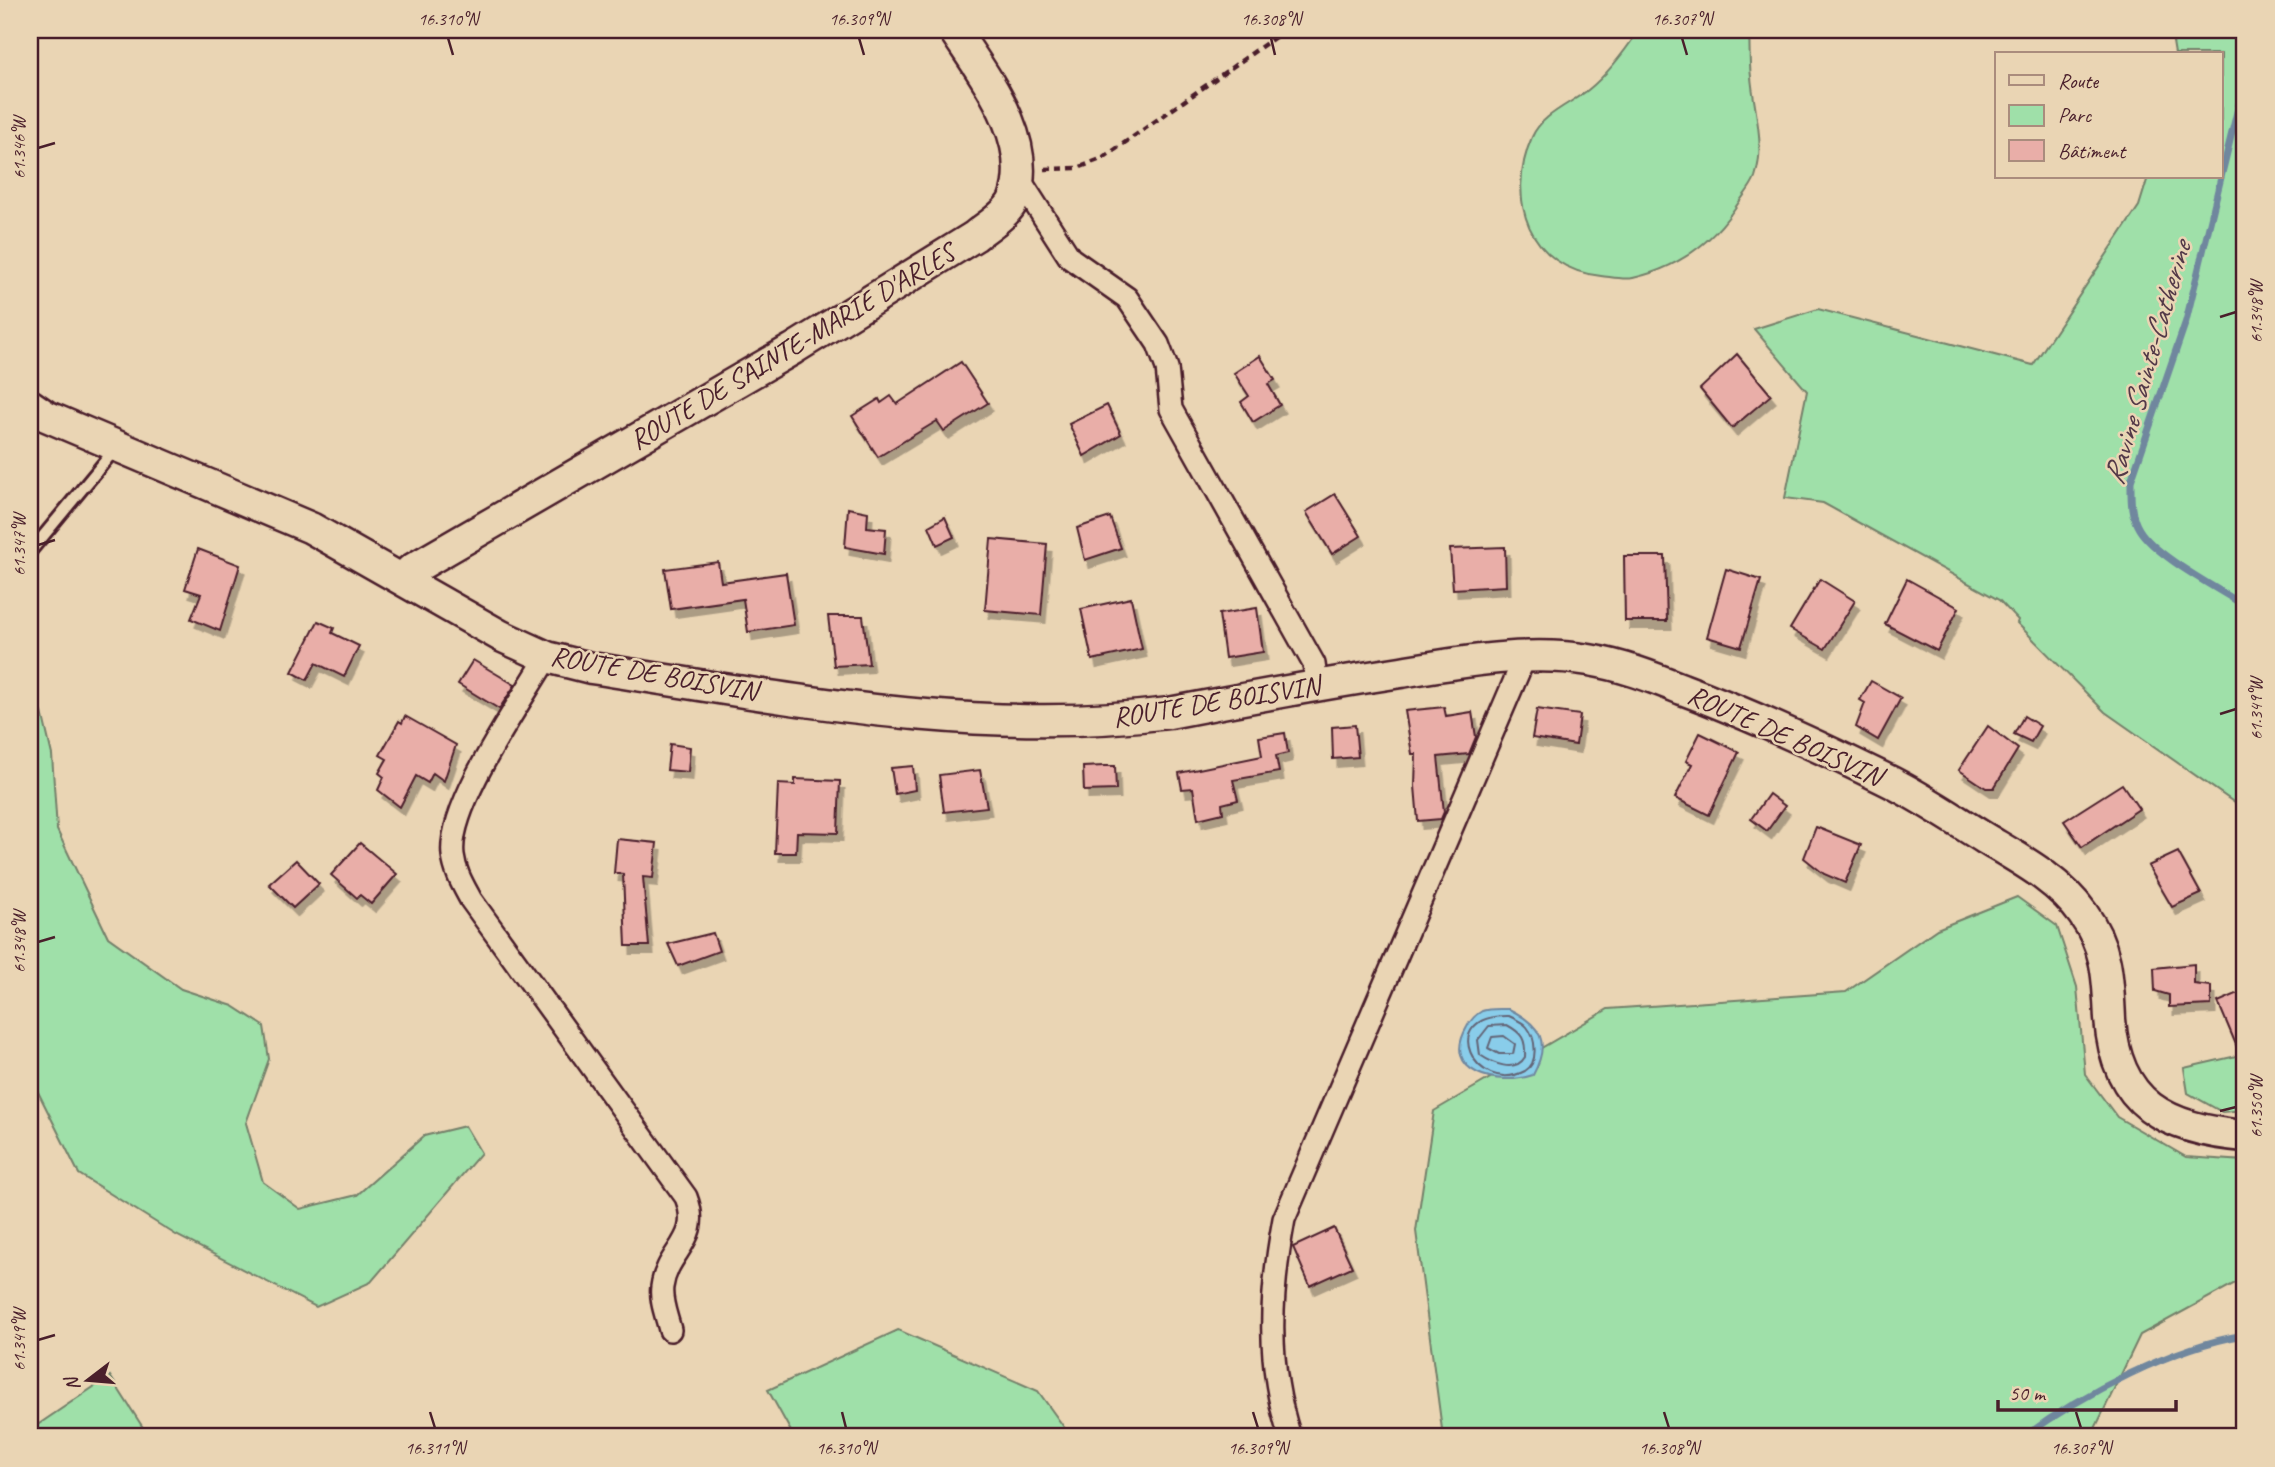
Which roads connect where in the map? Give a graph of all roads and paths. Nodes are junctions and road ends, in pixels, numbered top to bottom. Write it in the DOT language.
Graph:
graph roads {
  1 [pos="954,30"];
  2 [pos="1285,30"];
  3 [pos="1018,177"];
  4 [pos="30,405"];
  5 [pos="117,446"];
  6 [pos="30,552"];
  7 [pos="404,579"];
  8 [pos="547,657"];
  9 [pos="1524,659"];
  10 [pos="1317,685"];
  11 [pos="2245,1136"];
  12 [pos="670,1330"];
  13 [pos="1290,1437"];
  1 -- 3 [label="main road, ROUTE DE SAINTE-MARIE D'ARLES"];
  2 -- 3 [label="path"];
  3 -- 7 [label="main road, ROUTE DE SAINTE-MARIE D'ARLES"];
  3 -- 10 [label="street"];
  4 -- 5 [label="main road, ROUTE DE BOISVIN"];
  5 -- 6 [label="lane"];
  5 -- 7 [label="main road, ROUTE DE BOISVIN"];
  7 -- 8 [label="main road, ROUTE DE BOISVIN"];
  8 -- 10 [label="main road, ROUTE DE BOISVIN"];
  8 -- 12 [label="street"];
  9 -- 10 [label="main road, ROUTE DE BOISVIN"];
  9 -- 11 [label="main road, ROUTE DE BOISVIN"];
  9 -- 13 [label="street"];
}
